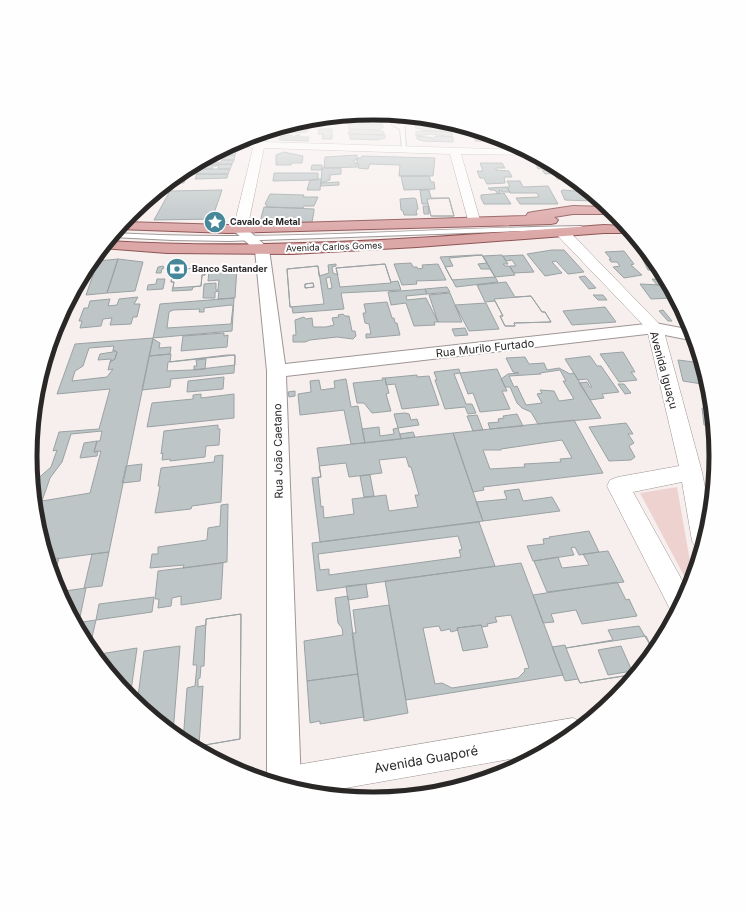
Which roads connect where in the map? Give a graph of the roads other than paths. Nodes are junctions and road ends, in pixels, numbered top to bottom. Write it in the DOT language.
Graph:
graph roads {
  1 [pos="257,151"];
  2 [pos="444,151"];
  3 [pos="455,151"];
  4 [pos="517,153"];
  5 [pos="602,210"];
  6 [pos="474,220"];
  7 [pos="504,220"];
  8 [pos="614,221"];
  9 [pos="127,226"];
  10 [pos="621,229"];
  11 [pos="622,229"];
  12 [pos="240,230"];
  13 [pos="562,232"];
  14 [pos="119,235"];
  15 [pos="380,235"];
  16 [pos="628,237"];
  17 [pos="257,244"];
  18 [pos="111,245"];
  19 [pos="655,328"];
  20 [pos="686,334"];
  21 [pos="276,371"];
  22 [pos="691,472"];
  23 [pos="702,528"];
  24 [pos="677,597"];
  25 [pos="559,735"];
  26 [pos="282,780"];
  27 [pos="292,782"];
  1 -- 12 [label="street"];
  2 -- 3 [label="street"];
  3 -- 4 [label="street"];
  3 -- 6 [label="street"];
  5 -- 7 [label="main road, Avenida Carlos Gomes"];
  6 -- 7 [label="main road, Avenida Carlos Gomes"];
  6 -- 12 [label="main road, Avenida Carlos Gomes"];
  7 -- 8 [label="main road, Avenida Carlos Gomes"];
  9 -- 12 [label="main road, Avenida Carlos Gomes"];
  10 -- 15 [label="lane"];
  11 -- 13 [label="main road, Avenida Carlos Gomes"];
  12 -- 17 [label="street"];
  13 -- 15 [label="lane"];
  13 -- 16 [label="main road, Avenida Carlos Gomes"];
  13 -- 17 [label="main road, Avenida Carlos Gomes"];
  13 -- 19 [label="street, Avenida Iguaçu"];
  14 -- 17 [label="lane"];
  15 -- 17 [label="lane"];
  17 -- 18 [label="main road, Avenida Carlos Gomes"];
  17 -- 21 [label="street, Rua João Caetano"];
  19 -- 20 [label="street, Rua Murilo Furtado"];
  19 -- 21 [label="street, Rua Murilo Furtado"];
  19 -- 22 [label="street, Avenida Iguaçu"];
  21 -- 26 [label="street, Rua João Caetano"];
  22 -- 23 [label="street, Avenida Iguaçu"];
  22 -- 24 [label="street"];
  25 -- 27 [label="street, Avenida Guaporé"];
}
